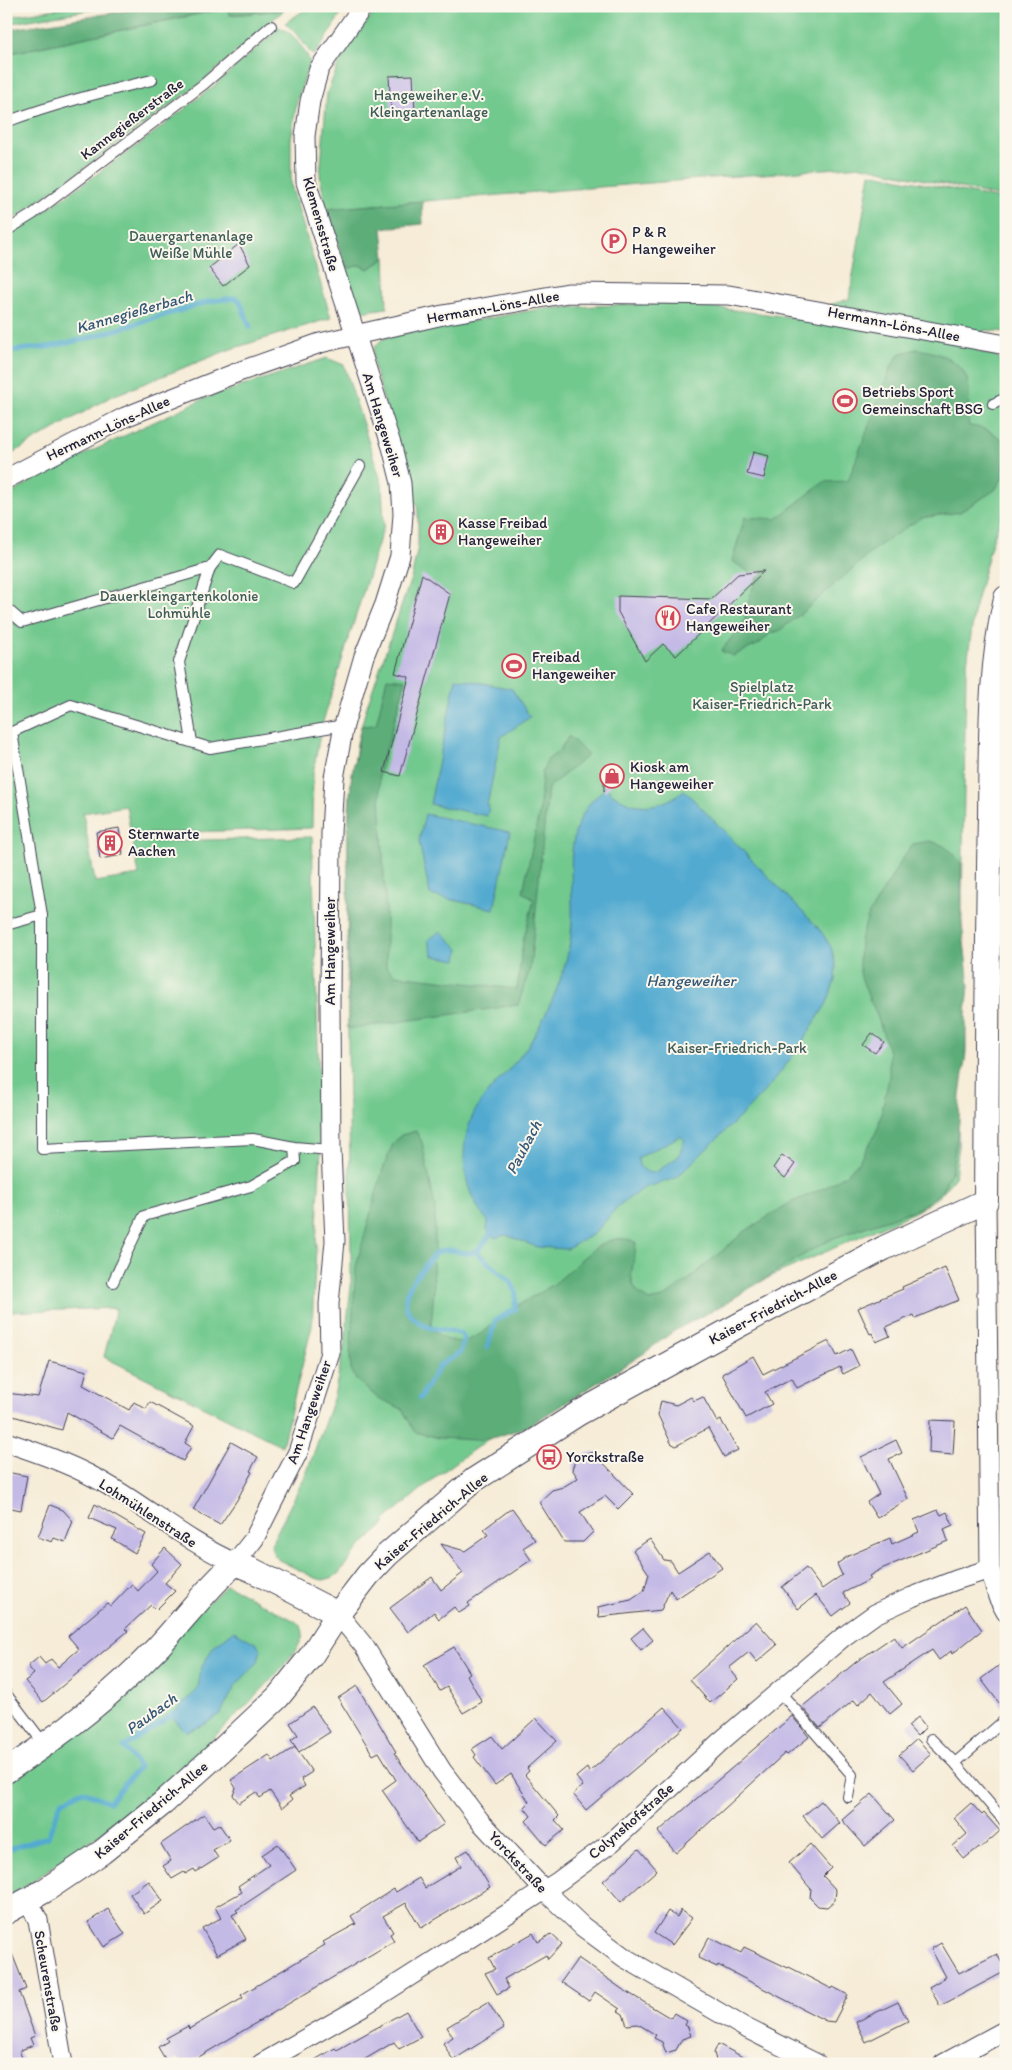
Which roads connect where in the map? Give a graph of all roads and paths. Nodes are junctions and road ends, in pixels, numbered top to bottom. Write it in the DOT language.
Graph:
graph roads {
  1 [pos="363,6"];
  2 [pos="272,26"];
  3 [pos="152,80"];
  4 [pos="6,122"];
  5 [pos="6,231"];
  6 [pos="354,335"];
  7 [pos="1006,345"];
  8 [pos="1006,398"];
  9 [pos="993,404"];
  10 [pos="360,466"];
  11 [pos="6,479"];
  12 [pos="210,568"];
  13 [pos="1006,598"];
  14 [pos="6,608"];
  15 [pos="344,725"];
  16 [pos="192,742"];
  17 [pos="42,915"];
  18 [pos="6,925"];
  19 [pos="294,1147"];
  20 [pos="330,1150"];
  21 [pos="986,1201"];
  22 [pos="113,1282"];
  23 [pos="6,1442"];
  24 [pos="235,1563"];
  25 [pos="990,1569"];
  26 [pos="1006,1612"];
  27 [pos="338,1614"];
  28 [pos="779,1691"];
  29 [pos="6,1694"];
  30 [pos="1006,1719"];
  31 [pos="932,1739"];
  32 [pos="45,1746"];
  33 [pos="956,1763"];
  34 [pos="6,1771"];
  35 [pos="848,1796"];
  36 [pos="1006,1823"];
  37 [pos="545,1891"];
  38 [pos="28,1901"];
  39 [pos="6,1912"];
  40 [pos="1006,2030"];
  41 [pos="62,2064"];
  42 [pos="261,2064"];
  43 [pos="817,2064"];
  44 [pos="943,2064"];
  1 -- 6 [label="street, Klemensstraße"];
  2 -- 5 [label="lane, Kannegießerstraße"];
  3 -- 4 [label="lane"];
  6 -- 7 [label="street, Hermann-Löns-Allee"];
  6 -- 11 [label="street, Hermann-Löns-Allee"];
  6 -- 15 [label="street, Am Hangeweiher"];
  8 -- 9 [label="lane"];
  10 -- 12 [label="lane"];
  12 -- 14 [label="lane"];
  12 -- 16 [label="lane"];
  13 -- 21 [label="street"];
  15 -- 16 [label="lane"];
  15 -- 20 [label="street, Am Hangeweiher"];
  16 -- 17 [label="lane"];
  17 -- 18 [label="lane"];
  17 -- 19 [label="lane"];
  19 -- 20 [label="lane"];
  19 -- 22 [label="lane"];
  20 -- 24 [label="street, Am Hangeweiher"];
  21 -- 25 [label="street"];
  21 -- 27 [label="street, Kaiser-Friedrich-Allee"];
  23 -- 24 [label="street, Lohmühlenstraße"];
  24 -- 27 [label="street, Yorckstraße"];
  24 -- 32 [label="street"];
  25 -- 26 [label="street"];
  25 -- 28 [label="street, Colynshofstraße"];
  27 -- 37 [label="street, Yorckstraße"];
  27 -- 38 [label="street, Kaiser-Friedrich-Allee"];
  28 -- 35 [label="lane"];
  28 -- 37 [label="street, Colynshofstraße"];
  29 -- 32 [label="lane"];
  30 -- 33 [label="lane"];
  31 -- 33 [label="lane"];
  32 -- 34 [label="street"];
  33 -- 36 [label="lane"];
  37 -- 42 [label="street, Colynshofstraße"];
  37 -- 43 [label="street, Yorckstraße"];
  38 -- 39 [label="street, Kaiser-Friedrich-Allee"];
  38 -- 41 [label="street, Scheurenstraße"];
  40 -- 44 [label="street"];
}
